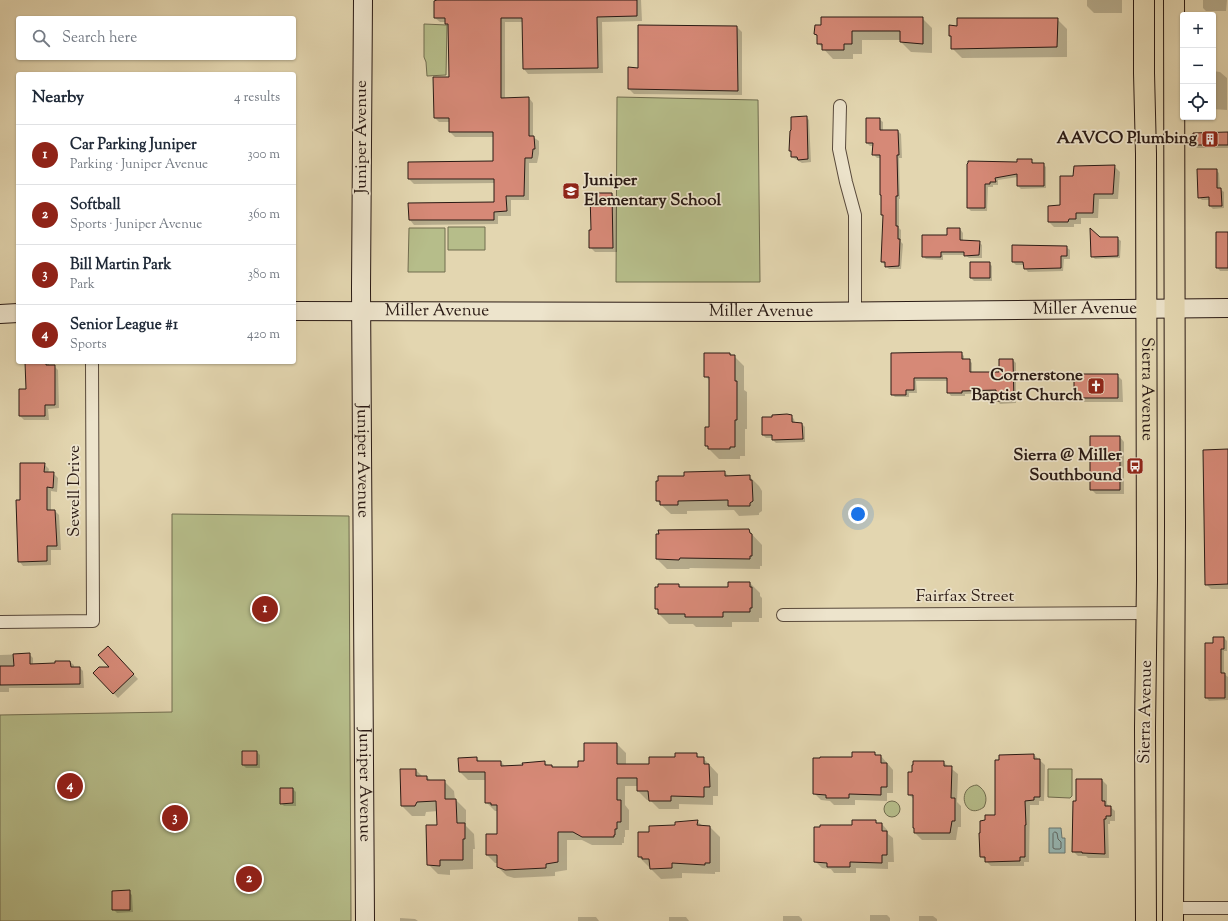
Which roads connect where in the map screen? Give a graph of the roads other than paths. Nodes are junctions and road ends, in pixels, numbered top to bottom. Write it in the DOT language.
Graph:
graph roads {
  1 [pos="362,0"];
  2 [pos="1144,0"];
  3 [pos="1174,0"];
  4 [pos="840,106"];
  5 [pos="1146,308"];
  6 [pos="1174,308"];
  7 [pos="1228,308"];
  8 [pos="296,311"];
  9 [pos="361,311"];
  10 [pos="855,311"];
  11 [pos="0,314"];
  12 [pos="16,314"];
  13 [pos="92,364"];
  14 [pos="1147,613"];
  15 [pos="784,615"];
  16 [pos="0,622"];
  17 [pos="1228,908"];
  18 [pos="1172,914"];
  19 [pos="366,921"];
  20 [pos="1146,921"];
  1 -- 9 [label="street, Juniper Avenue"];
  2 -- 5 [label="main road, Sierra Avenue"];
  3 -- 6 [label="main road, Sierra Avenue"];
  4 -- 10 [label="street"];
  5 -- 6 [label="street, Miller Avenue"];
  5 -- 10 [label="street, Miller Avenue"];
  5 -- 14 [label="main road, Sierra Avenue"];
  6 -- 7 [label="street, Miller Avenue"];
  6 -- 18 [label="main road, Sierra Avenue"];
  8 -- 9 [label="street, Miller Avenue"];
  9 -- 10 [label="street, Miller Avenue"];
  9 -- 19 [label="street, Juniper Avenue"];
  11 -- 12 [label="street"];
  13 -- 16 [label="street, Sewell Drive"];
  14 -- 15 [label="street, Fairfax Street"];
  14 -- 20 [label="main road, Sierra Avenue"];
  17 -- 18 [label="street"];
}
